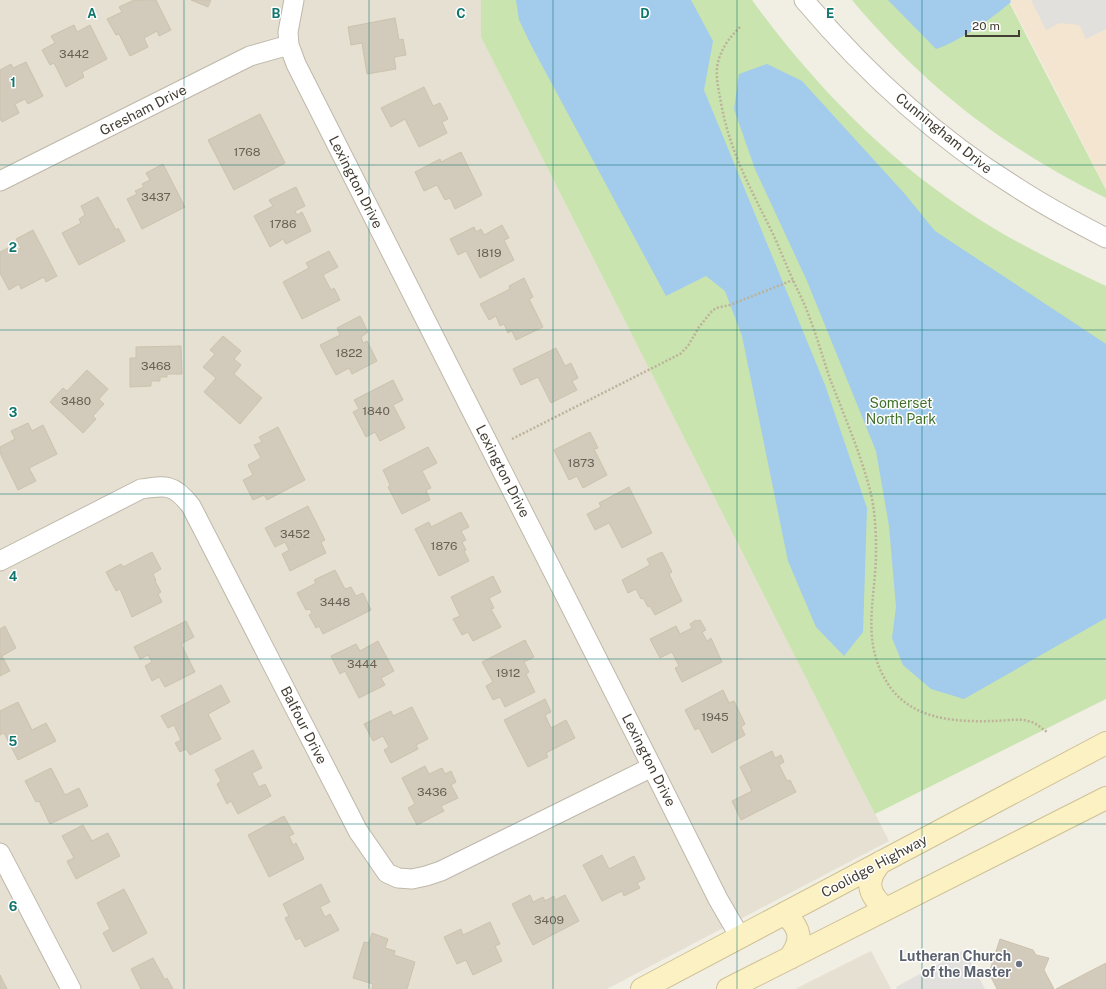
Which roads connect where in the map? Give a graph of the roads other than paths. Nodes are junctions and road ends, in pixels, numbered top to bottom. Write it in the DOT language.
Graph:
graph roads {
  1 [pos="294,0"];
  2 [pos="804,0"];
  3 [pos="289,46"];
  4 [pos="0,181"];
  5 [pos="1106,238"];
  6 [pos="0,561"];
  7 [pos="1106,743"];
  8 [pos="652,767"];
  9 [pos="1106,798"];
  10 [pos="0,853"];
  11 [pos="881,862"];
  12 [pos="7,883"];
  13 [pos="886,909"];
  14 [pos="785,913"];
  15 [pos="740,937"];
  16 [pos="790,958"];
  17 [pos="71,989"];
  18 [pos="642,989"];
  19 [pos="728,989"];
  1 -- 3 [label="street, Lexington Drive"];
  2 -- 5 [label="street, Cunningham Drive"];
  3 -- 4 [label="street, Gresham Drive"];
  3 -- 8 [label="street, Lexington Drive"];
  6 -- 8 [label="street, Balfour Drive"];
  7 -- 11 [label="main road, Coolidge Highway"];
  8 -- 15 [label="street, Lexington Drive"];
  9 -- 13 [label="main road"];
  10 -- 12 [label="street"];
  11 -- 13 [label="main road"];
  11 -- 14 [label="main road, Coolidge Highway"];
  12 -- 17 [label="street"];
  13 -- 16 [label="main road"];
  14 -- 15 [label="main road, Coolidge Highway"];
  14 -- 16 [label="main road"];
  15 -- 18 [label="main road, Coolidge Highway"];
  16 -- 19 [label="main road"];
}
